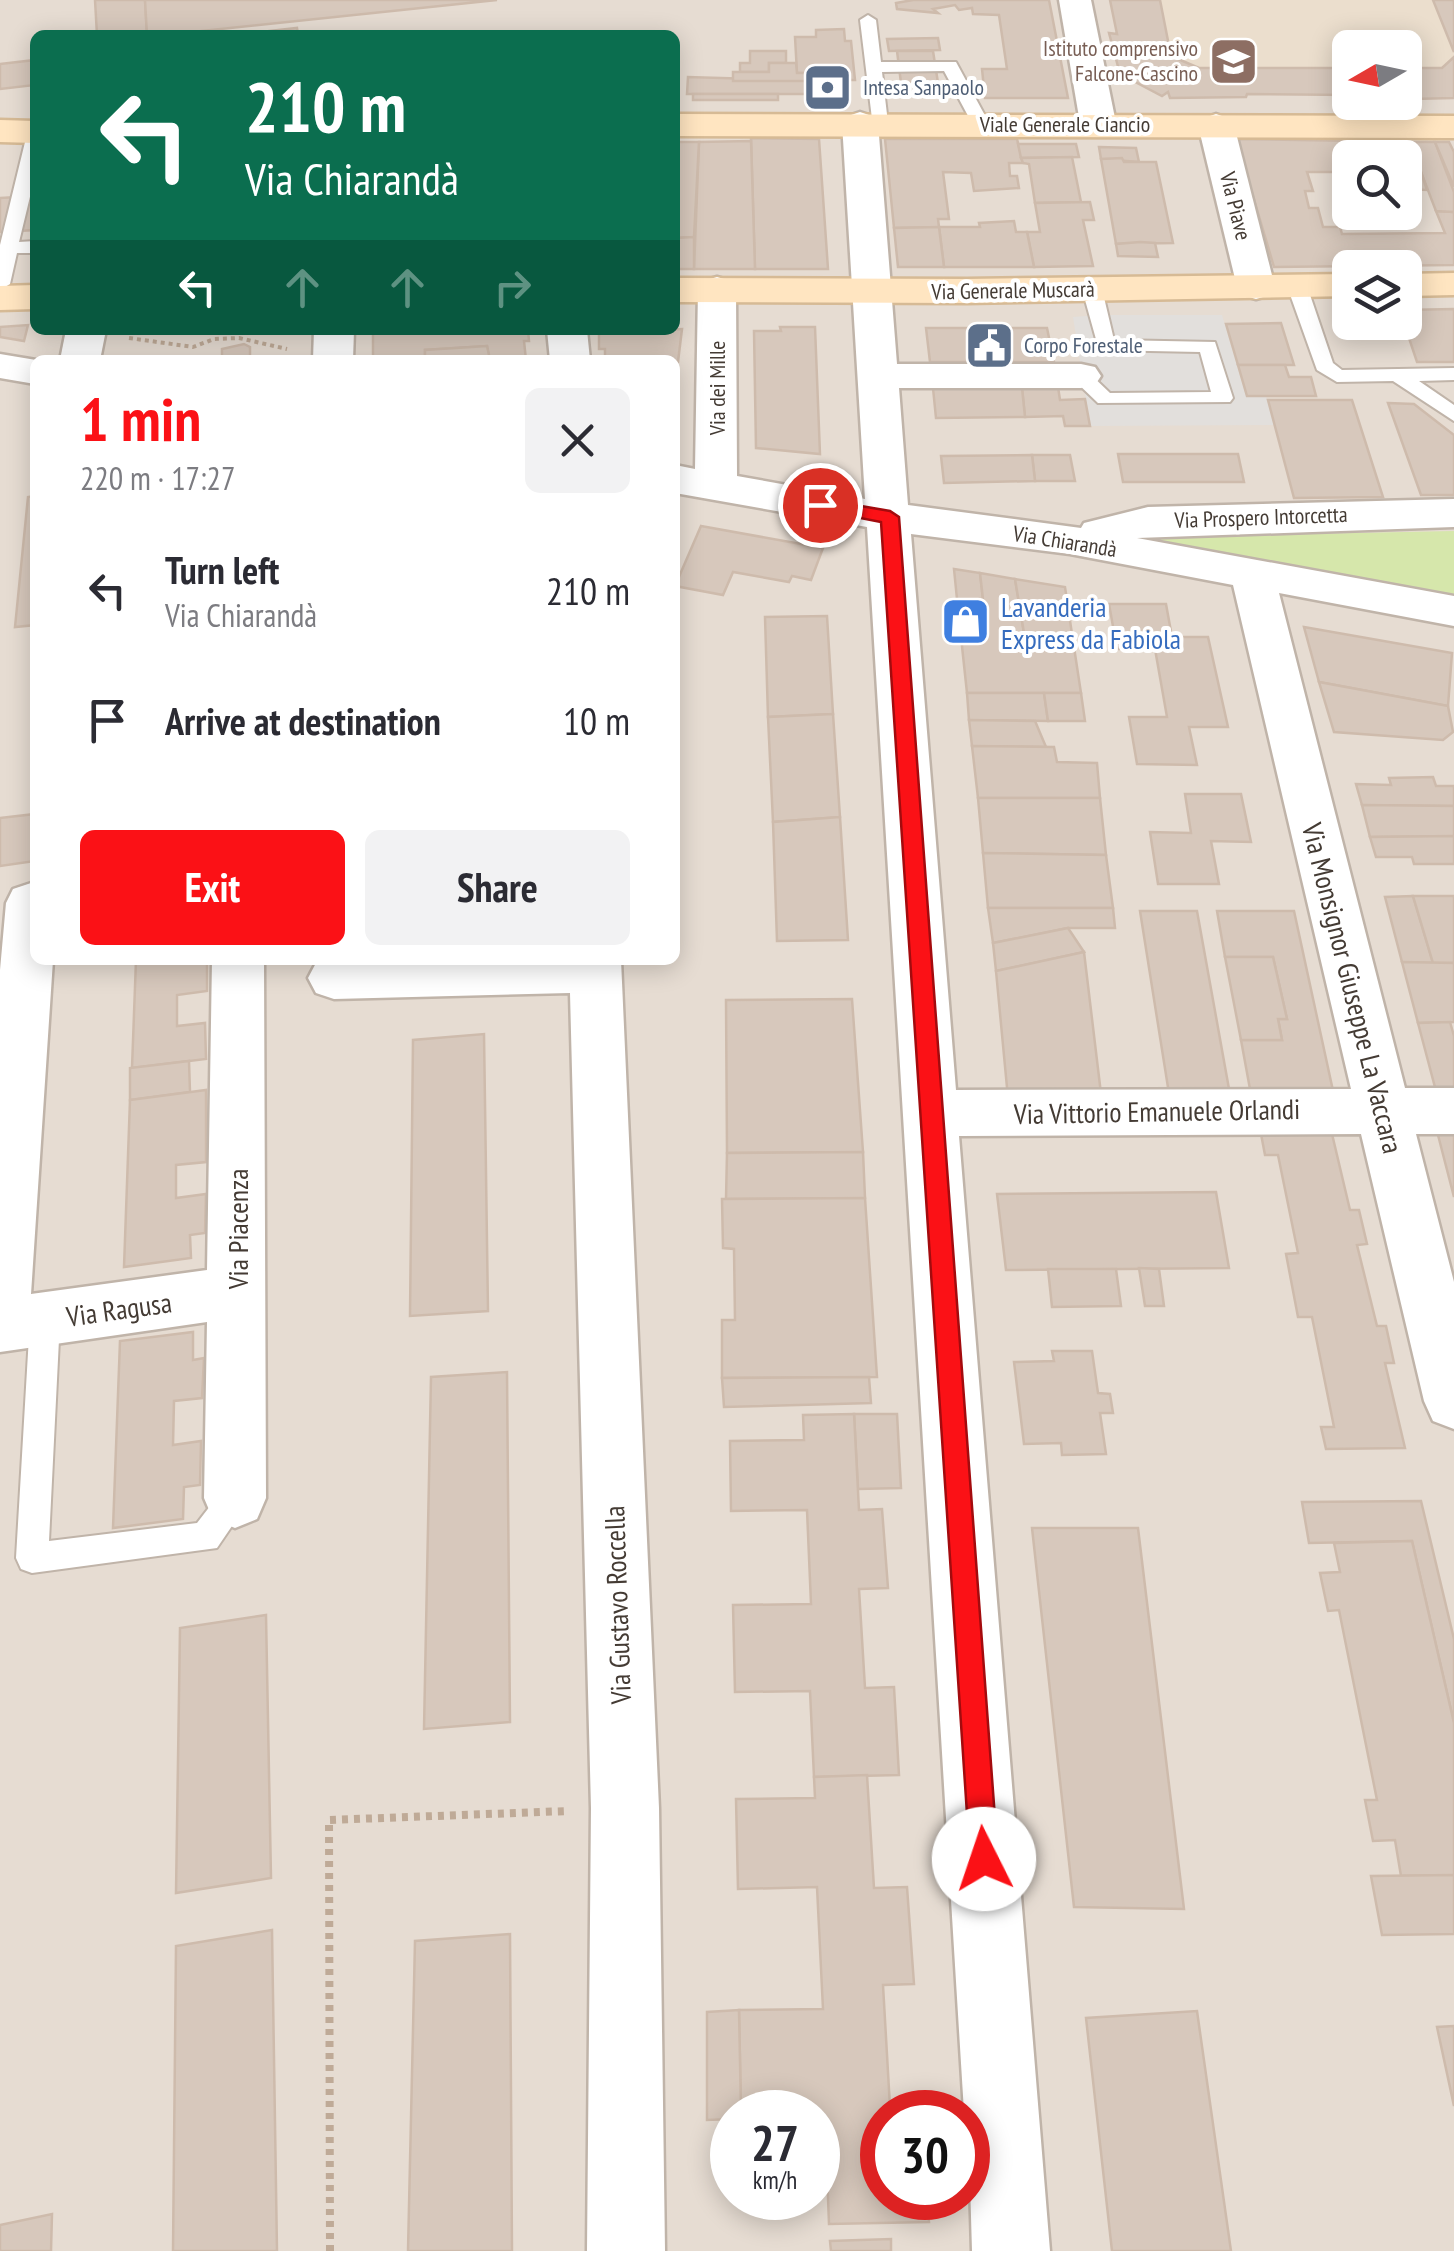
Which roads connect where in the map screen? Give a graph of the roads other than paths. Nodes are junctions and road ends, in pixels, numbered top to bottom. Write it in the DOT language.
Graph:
graph roads {
  1 [pos="1074,0"];
  2 [pos="868,20"];
  3 [pos="873,66"];
  4 [pos="869,123"];
  5 [pos="980,123"];
  6 [pos="1098,123"];
  7 [pos="680,125"];
  8 [pos="1216,125"];
  9 [pos="1454,127"];
  10 [pos="0,131"];
  11 [pos="30,134"];
  12 [pos="30,172"];
  13 [pos="30,247"];
  14 [pos="8,248"];
  15 [pos="0,284"];
  16 [pos="1422,284"];
  17 [pos="1454,284"];
  18 [pos="1297,286"];
  19 [pos="1332,286"];
  20 [pos="1256,287"];
  21 [pos="717,289"];
  22 [pos="1092,289"];
  23 [pos="680,290"];
  24 [pos="874,290"];
  25 [pos="0,298"];
  26 [pos="30,298"];
  27 [pos="100,335"];
  28 [pos="84,355"];
  29 [pos="0,366"];
  30 [pos="30,371"];
  31 [pos="1454,374"];
  32 [pos="1397,375"];
  33 [pos="880,376"];
  34 [pos="1081,376"];
  35 [pos="1454,415"];
  36 [pos="680,480"];
  37 [pos="716,486"];
  38 [pos="1454,513"];
  39 [pos="890,517"];
  40 [pos="1070,540"];
  41 [pos="1252,574"];
  42 [pos="1454,611"];
  43 [pos="22,904"];
  44 [pos="238,965"];
  45 [pos="595,966"];
  46 [pos="334,978"];
  47 [pos="1382,1110"];
  48 [pos="1454,1111"];
  49 [pos="932,1114"];
  50 [pos="237,1292"];
  51 [pos="15,1319"];
  52 [pos="1454,1401"];
  53 [pos="234,1498"];
  54 [pos="626,2251"];
  55 [pos="1011,2251"];
  1 -- 6 [label="street"];
  2 -- 3 [label="lane"];
  3 -- 4 [label="lane"];
  3 -- 5 [label="lane"];
  4 -- 5 [label="main road, Viale Generale Ciancio"];
  4 -- 7 [label="main road, Viale Generale Ciancio"];
  4 -- 24 [label="street"];
  5 -- 6 [label="main road, Viale Generale Ciancio"];
  6 -- 8 [label="main road, Viale Generale Ciancio"];
  8 -- 9 [label="main road, Viale Generale Ciancio"];
  8 -- 20 [label="street, Via Piave"];
  10 -- 11 [label="main road"];
  12 -- 14 [label="lane"];
  13 -- 14 [label="lane"];
  14 -- 15 [label="lane"];
  16 -- 17 [label="main road"];
  18 -- 19 [label="main road, Via Generale Muscarà"];
  18 -- 20 [label="main road, Via Generale Muscarà"];
  18 -- 32 [label="lane"];
  20 -- 22 [label="main road, Via Generale Muscarà"];
  21 -- 23 [label="main road, Via Generale Muscarà"];
  21 -- 24 [label="main road, Via Generale Muscarà"];
  21 -- 37 [label="street, Via dei Mille"];
  22 -- 24 [label="main road, Via Generale Muscarà"];
  22 -- 34 [label="lane"];
  24 -- 33 [label="street"];
  25 -- 26 [label="main road"];
  27 -- 28 [label="street"];
  29 -- 30 [label="street"];
  31 -- 32 [label="lane"];
  32 -- 35 [label="lane"];
  33 -- 34 [label="street"];
  33 -- 39 [label="street"];
  36 -- 37 [label="street, Via Chiarandà"];
  37 -- 39 [label="street, Via Chiarandà"];
  38 -- 40 [label="street, Via Prospero Intorcetta"];
  39 -- 40 [label="street, Via Chiarandà"];
  39 -- 49 [label="street"];
  40 -- 41 [label="street, Via Chiarandà"];
  41 -- 42 [label="street, Via Chiarandà"];
  41 -- 47 [label="street, Via Monsignor Giuseppe La Vaccara"];
  43 -- 51 [label="street"];
  44 -- 50 [label="street, Via Piacenza"];
  45 -- 46 [label="street"];
  45 -- 54 [label="street, Via Gustavo Roccella"];
  47 -- 48 [label="street, Via Vittorio Emanuele Orlandi"];
  47 -- 49 [label="street, Via Vittorio Emanuele Orlandi"];
  47 -- 52 [label="street, Via Monsignor Giuseppe La Vaccara"];
  49 -- 55 [label="street"];
  50 -- 51 [label="street, Via Ragusa"];
  50 -- 53 [label="street, Via Piacenza"];
  51 -- 53 [label="lane"];
}
